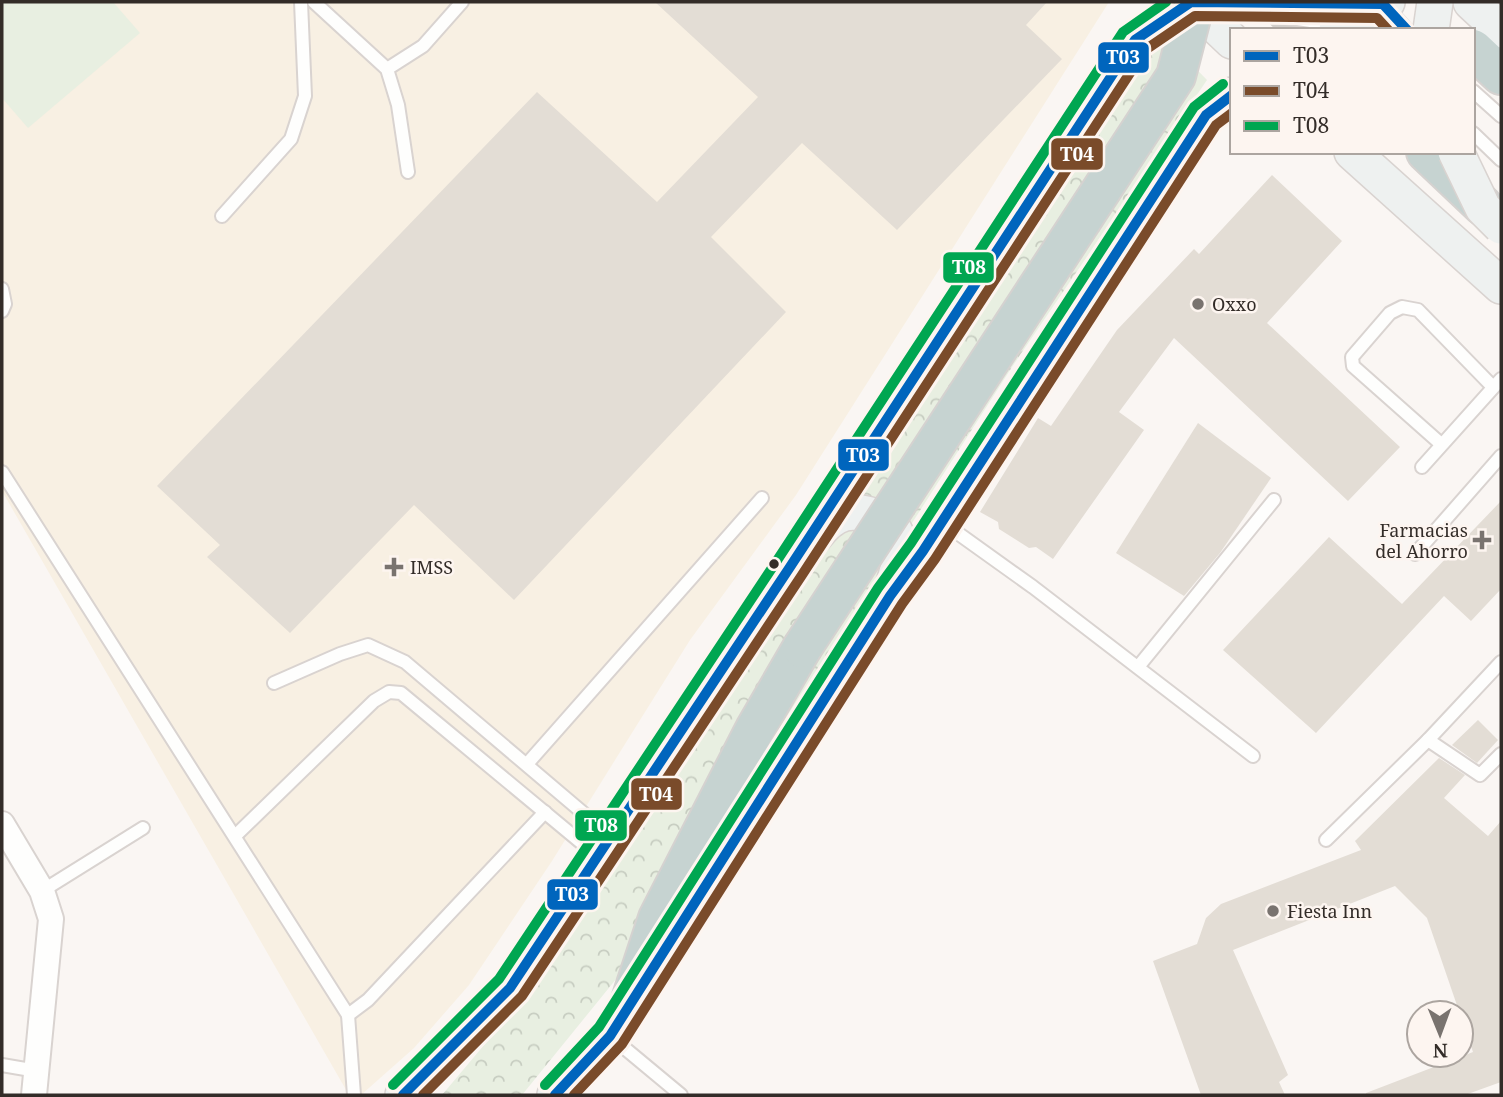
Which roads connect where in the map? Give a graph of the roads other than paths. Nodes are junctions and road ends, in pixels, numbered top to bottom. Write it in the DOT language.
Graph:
graph roads {
  1 [pos="301,2"];
  2 [pos="314,2"];
  3 [pos="462,2"];
  4 [pos="1192,2"];
  5 [pos="1384,2"];
  6 [pos="1436,2"];
  7 [pos="1471,2"];
  8 [pos="1337,28"];
  9 [pos="1345,28"];
  10 [pos="1405,28"];
  11 [pos="1431,28"];
  12 [pos="1501,30"];
  13 [pos="1230,39"];
  14 [pos="1475,51"];
  15 [pos="387,69"];
  16 [pos="1501,75"];
  17 [pos="1475,93"];
  18 [pos="1230,97"];
  19 [pos="1501,117"];
  20 [pos="1475,135"];
  21 [pos="1354,154"];
  22 [pos="1428,154"];
  23 [pos="1457,154"];
  24 [pos="1501,160"];
  25 [pos="408,172"];
  26 [pos="222,216"];
  27 [pos="1501,225"];
  28 [pos="1501,286"];
  29 [pos="2,289"];
  30 [pos="2,311"];
  31 [pos="1497,383"];
  32 [pos="1441,444"];
  33 [pos="1501,456"];
  34 [pos="1422,467"];
  35 [pos="2,472"];
  36 [pos="762,498"];
  37 [pos="1274,500"];
  38 [pos="942,521"];
  39 [pos="1415,554"];
  40 [pos="790,567"];
  41 [pos="890,596"];
  42 [pos="1501,662"];
  43 [pos="1138,667"];
  44 [pos="274,684"];
  45 [pos="1428,740"];
  46 [pos="1501,754"];
  47 [pos="1253,756"];
  48 [pos="527,764"];
  49 [pos="545,812"];
  50 [pos="2,824"];
  51 [pos="143,828"];
  52 [pos="235,836"];
  53 [pos="1326,840"];
  54 [pos="604,846"];
  55 [pos="42,891"];
  56 [pos="348,1016"];
  57 [pos="619,1022"];
  58 [pos="2,1065"];
  59 [pos="37,1071"];
  60 [pos="563,1093"];
  61 [pos="34,1095"];
  62 [pos="354,1095"];
  63 [pos="403,1095"];
  64 [pos="681,1095"];
  1 -- 26 [label="lane"];
  2 -- 15 [label="lane"];
  3 -- 15 [label="lane"];
  4 -- 5 [label="lane"];
  4 -- 8 [label="lane"];
  4 -- 13 [label="main road"];
  4 -- 40 [label="main road"];
  4 -- 57 [label="highway, bridge"];
  5 -- 9 [label="main road"];
  5 -- 10 [label="lane"];
  6 -- 11 [label="main road, bridge"];
  7 -- 12 [label="main road"];
  14 -- 16 [label="highway"];
  15 -- 25 [label="lane"];
  17 -- 19 [label="lane"];
  18 -- 38 [label="main road"];
  20 -- 24 [label="lane"];
  21 -- 28 [label="main road"];
  22 -- 27 [label="highway"];
  23 -- 27 [label="main road, bridge"];
  29 -- 30 [label="lane"];
  31 -- 32 [label="lane"];
  31 -- 32 [label="lane"];
  32 -- 34 [label="lane"];
  33 -- 39 [label="lane"];
  35 -- 52 [label="lane"];
  36 -- 48 [label="lane"];
  37 -- 43 [label="lane"];
  38 -- 41 [label="main road"];
  38 -- 43 [label="lane"];
  40 -- 41 [label="main road"];
  40 -- 54 [label="main road"];
  41 -- 57 [label="main road"];
  42 -- 45 [label="lane"];
  43 -- 47 [label="lane"];
  44 -- 48 [label="lane"];
  45 -- 46 [label="lane"];
  45 -- 53 [label="lane"];
  48 -- 54 [label="lane"];
  49 -- 52 [label="lane"];
  49 -- 54 [label="lane"];
  49 -- 56 [label="lane"];
  50 -- 55 [label="street"];
  51 -- 55 [label="lane"];
  52 -- 56 [label="lane"];
  54 -- 63 [label="main road"];
  55 -- 59 [label="street"];
  56 -- 62 [label="lane"];
  57 -- 60 [label="main road"];
  57 -- 64 [label="lane"];
  58 -- 59 [label="lane"];
  59 -- 61 [label="street"];
}
